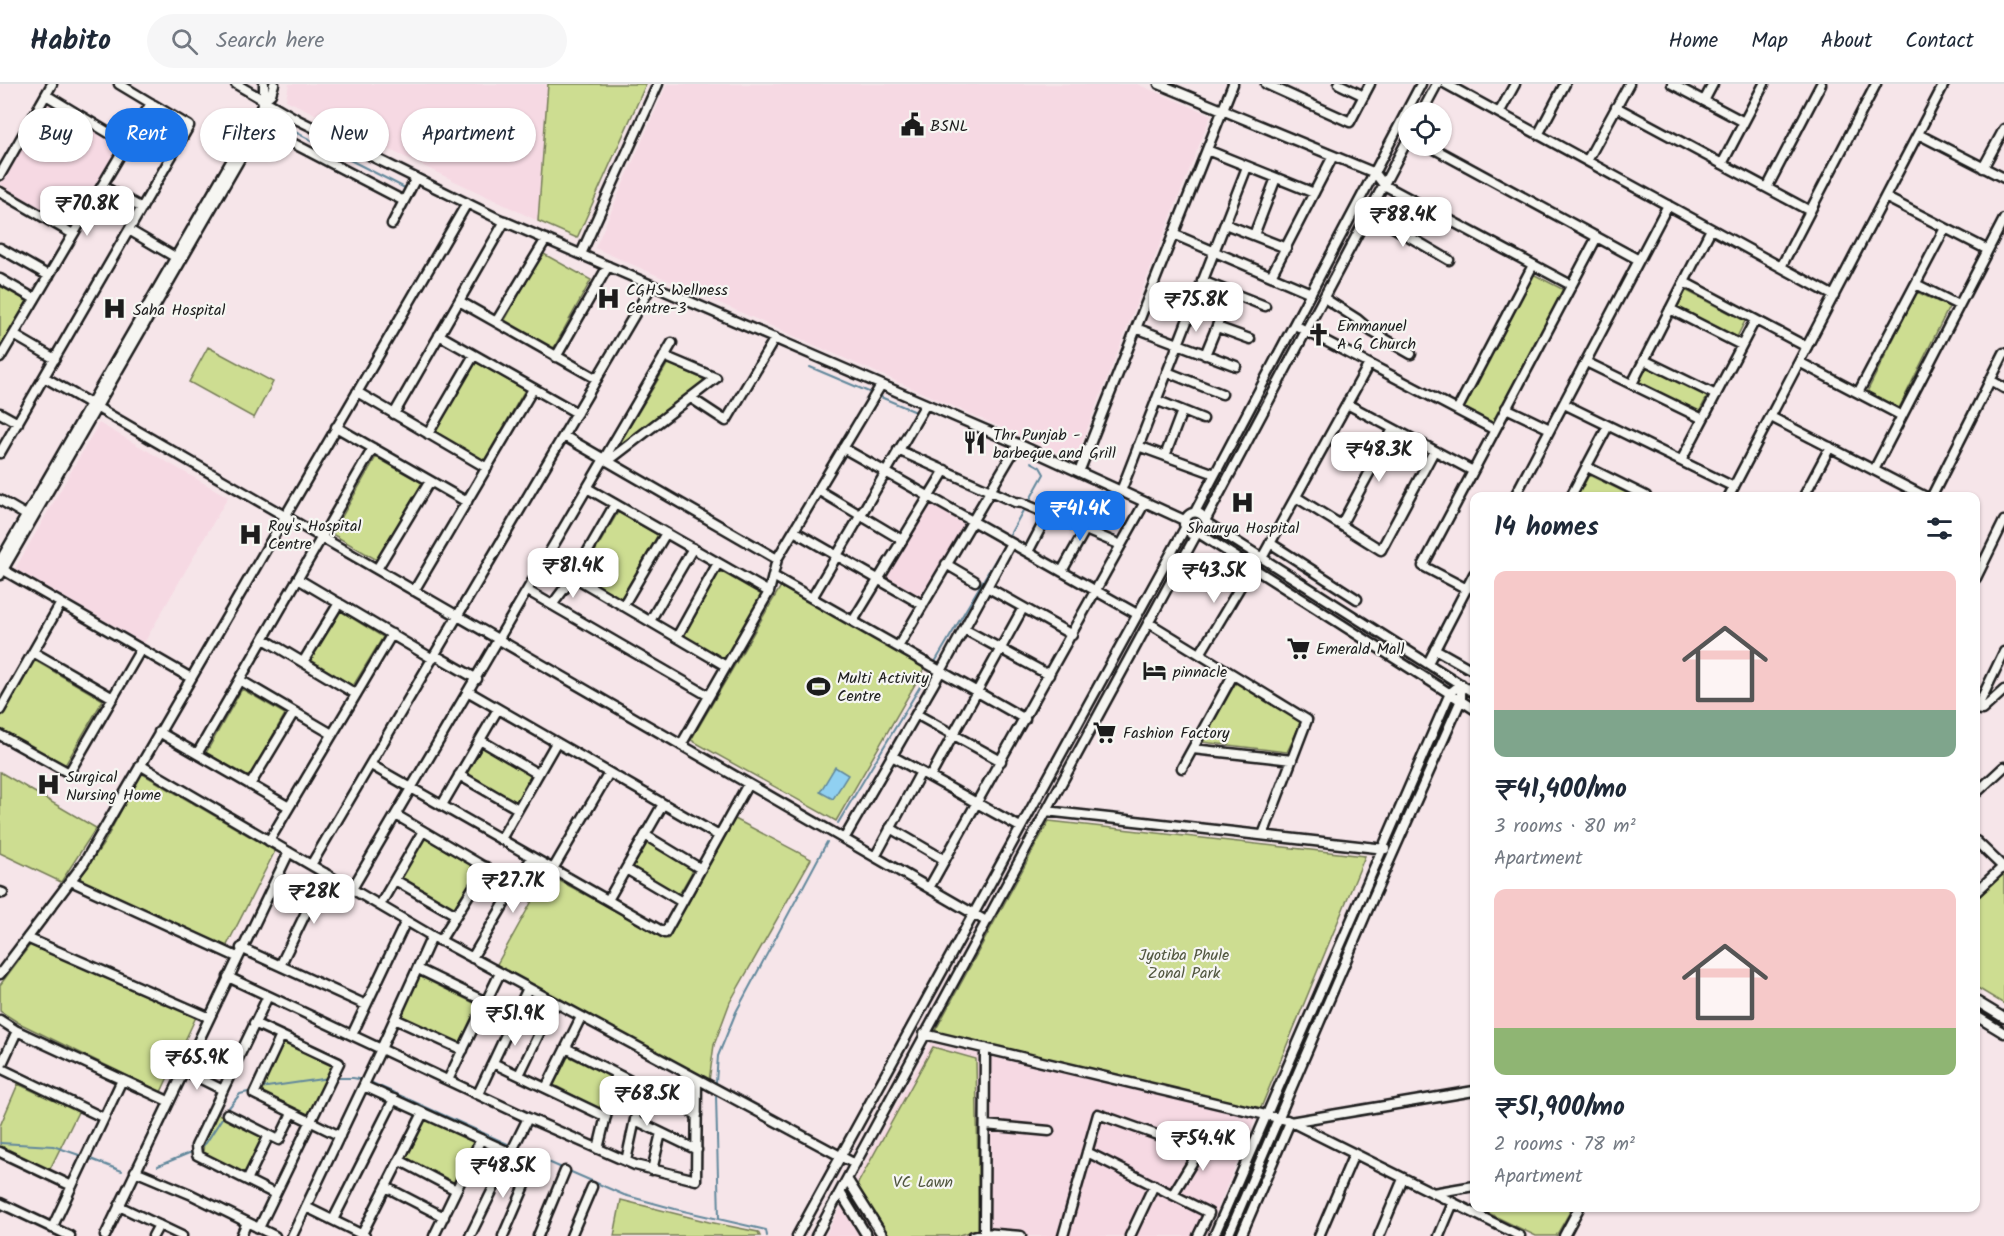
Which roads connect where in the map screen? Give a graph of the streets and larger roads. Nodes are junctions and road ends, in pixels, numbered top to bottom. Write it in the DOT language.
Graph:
graph roads {
  1 [pos="52,84"];
  2 [pos="119,84"];
  3 [pos="236,84"];
  4 [pos="264,84"];
  5 [pos="274,84"];
  6 [pos="658,84"];
  7 [pos="1158,84"];
  8 [pos="1233,84"];
  9 [pos="1266,84"];
  10 [pos="1339,84"];
  11 [pos="1370,84"];
  12 [pos="1421,84"];
  13 [pos="1437,84"];
  14 [pos="1446,84"];
  15 [pos="1515,84"];
  16 [pos="1565,84"];
  17 [pos="1629,84"];
  18 [pos="1672,84"];
  19 [pos="1713,84"];
  20 [pos="1764,84"];
  21 [pos="1821,84"];
  22 [pos="1876,84"];
  23 [pos="1943,84"];
  24 [pos="1279,87"];
  25 [pos="46,95"];
  26 [pos="1364,96"];
  27 [pos="264,100"];
  28 [pos="1704,101"];
  29 [pos="1427,102"];
  30 [pos="151,103"];
  31 [pos="1616,107"];
  32 [pos="148,108"];
  33 [pos="1223,110"];
  34 [pos="1499,113"];
  35 [pos="1744,122"];
  36 [pos="2004,129"];
  37 [pos="105,131"];
  38 [pos="1538,135"];
  39 [pos="1918,135"];
  40 [pos="297,145"];
  41 [pos="1207,150"];
  42 [pos="1333,156"];
  43 [pos="1399,156"];
  44 [pos="1448,156"];
  45 [pos="1587,161"];
  46 [pos="116,162"];
  47 [pos="1722,164"];
  48 [pos="1247,166"];
  49 [pos="1983,168"];
  50 [pos="1375,173"];
  51 [pos="0,175"];
  52 [pos="416,178"];
  53 [pos="1276,178"];
  54 [pos="2004,178"];
  55 [pos="1384,184"];
  56 [pos="102,186"];
  57 [pos="1767,188"];
  58 [pos="0,192"];
  59 [pos="1314,193"];
  60 [pos="1885,197"];
  61 [pos="404,201"];
  62 [pos="467,203"];
  63 [pos="1668,205"];
  64 [pos="142,208"];
  65 [pos="1810,211"];
  66 [pos="1369,213"];
  67 [pos="2004,219"];
  68 [pos="505,221"];
  69 [pos="392,224"];
  70 [pos="1225,224"];
  71 [pos="1945,228"];
  72 [pos="1711,229"];
  73 [pos="129,230"];
  74 [pos="74,234"];
  75 [pos="1173,234"];
  76 [pos="1254,235"];
  77 [pos="1597,237"];
  78 [pos="546,239"];
  79 [pos="0,248"];
  80 [pos="1286,248"];
  81 [pos="1988,250"];
  82 [pos="1214,252"];
  83 [pos="581,254"];
  84 [pos="178,259"];
  85 [pos="1449,260"];
  86 [pos="1639,260"];
  87 [pos="1533,265"];
  88 [pos="608,266"];
  89 [pos="1781,267"];
  90 [pos="49,276"];
  91 [pos="1271,276"];
  92 [pos="0,279"];
  93 [pos="1202,281"];
  94 [pos="1684,282"];
  95 [pos="1916,284"];
  96 [pos="652,285"];
  97 [pos="1571,285"];
  98 [pos="1231,292"];
  99 [pos="1311,293"];
  100 [pos="1834,296"];
  101 [pos="1324,298"];
  102 [pos="35,299"];
  103 [pos="459,301"];
  104 [pos="1958,305"];
  105 [pos="1264,306"];
  106 [pos="1670,309"];
  107 [pos="1755,320"];
  108 [pos="496,322"];
  109 [pos="1295,325"];
  110 [pos="1217,327"];
  111 [pos="1136,328"];
  112 [pos="1306,331"];
  113 [pos="14,335"];
  114 [pos="439,335"];
  115 [pos="775,338"];
  116 [pos="1250,339"];
  117 [pos="672,343"];
  118 [pos="1178,344"];
  119 [pos="1741,345"];
  120 [pos="1807,347"];
  121 [pos="2004,353"];
  122 [pos="1411,354"];
  123 [pos="474,355"];
  124 [pos="1205,355"];
  125 [pos="664,356"];
  126 [pos="556,357"];
  127 [pos="0,358"];
  128 [pos="55,359"];
  129 [pos="1644,360"];
  130 [pos="1586,362"];
  131 [pos="1799,362"];
  132 [pos="1369,364"];
  133 [pos="1236,366"];
  134 [pos="1167,372"];
  135 [pos="44,377"];
  136 [pos="597,380"];
  137 [pos="1990,380"];
  138 [pos="1632,384"];
  139 [pos="2004,388"];
  140 [pos="534,389"];
  141 [pos="877,391"];
  142 [pos="357,392"];
  143 [pos="1858,393"];
  144 [pos="1222,394"];
  145 [pos="1716,395"];
  146 [pos="690,398"];
  147 [pos="1156,400"];
  148 [pos="926,404"];
  149 [pos="1347,404"];
  150 [pos="1564,404"];
  151 [pos="94,406"];
  152 [pos="1506,408"];
  153 [pos="1457,410"];
  154 [pos="1182,411"];
  155 [pos="0,413"];
  156 [pos="578,413"];
  157 [pos="394,414"];
  158 [pos="1902,416"];
  159 [pos="1771,417"];
  160 [pos="1203,419"];
  161 [pos="1703,419"];
  162 [pos="18,423"];
  163 [pos="1608,426"];
  164 [pos="336,427"];
  165 [pos="1393,429"];
  166 [pos="1550,429"];
  167 [pos="1495,430"];
  168 [pos="428,434"];
  169 [pos="564,436"];
  170 [pos="1018,444"];
  171 [pos="1138,446"];
  172 [pos="1830,447"];
  173 [pos="373,448"];
  174 [pos="843,448"];
  175 [pos="898,450"];
  176 [pos="1434,451"];
  177 [pos="0,453"];
  178 [pos="1165,456"];
  179 [pos="606,460"];
  180 [pos="1681,461"];
  181 [pos="1587,466"];
  182 [pos="487,468"];
  183 [pos="945,470"];
  184 [pos="1874,470"];
  185 [pos="1473,471"];
  186 [pos="885,472"];
  187 [pos="1079,472"];
  188 [pos="1215,474"];
  189 [pos="430,481"];
  190 [pos="1734,487"];
  191 [pos="587,488"];
  192 [pos="818,490"];
  193 [pos="990,490"];
  194 [pos="1120,490"];
  195 [pos="1517,492"];
  196 [pos="1573,492"];
  197 [pos="1638,492"];
  198 [pos="1731,492"];
  199 [pos="1806,492"];
  200 [pos="1916,492"];
  201 [pos="1934,492"];
  202 [pos="928,496"];
  203 [pos="1296,497"];
  204 [pos="0,500"];
  205 [pos="466,502"];
  206 [pos="1145,502"];
  207 [pos="615,504"];
  208 [pos="1195,512"];
  209 [pos="1048,514"];
  210 [pos="860,515"];
  211 [pos="284,516"];
  212 [pos="29,517"];
  213 [pos="972,521"];
  214 [pos="1206,521"];
  215 [pos="1185,524"];
  216 [pos="1341,525"];
  217 [pos="2003,526"];
  218 [pos="1085,530"];
  219 [pos="794,531"];
  220 [pos="666,533"];
  221 [pos="1198,534"];
  222 [pos="322,538"];
  223 [pos="902,540"];
  224 [pos="1011,543"];
  225 [pos="1270,543"];
  226 [pos="1121,545"];
  227 [pos="693,548"];
  228 [pos="1028,552"];
  229 [pos="837,556"];
  230 [pos="1262,558"];
  231 [pos="777,559"];
  232 [pos="545,560"];
  233 [pos="718,563"];
  234 [pos="946,564"];
  235 [pos="1251,567"];
  236 [pos="1,568"];
  237 [pos="376,569"];
  238 [pos="1980,570"];
  239 [pos="1062,572"];
  240 [pos="773,576"];
  241 [pos="573,577"];
  242 [pos="298,579"];
  243 [pos="878,579"];
  244 [pos="975,581"];
  245 [pos="1470,583"];
  246 [pos="987,587"];
  247 [pos="1467,590"];
  248 [pos="414,591"];
  249 [pos="528,591"];
  250 [pos="1096,591"];
  251 [pos="769,592"];
  252 [pos="812,598"];
  253 [pos="1357,599"];
  254 [pos="61,603"];
  255 [pos="339,603"];
  256 [pos="923,605"];
  257 [pos="552,606"];
  258 [pos="623,606"];
  259 [pos="1023,608"];
  260 [pos="1137,614"];
  261 [pos="458,616"];
  262 [pos="650,621"];
  263 [pos="853,621"];
  264 [pos="1149,623"];
  265 [pos="964,629"];
  266 [pos="392,634"];
  267 [pos="1072,635"];
  268 [pos="677,637"];
  269 [pos="264,639"];
  270 [pos="499,640"];
  271 [pos="898,647"];
  272 [pos="141,649"];
  273 [pos="1000,649"];
  274 [pos="1435,649"];
  275 [pos="33,652"];
  276 [pos="2004,652"];
  277 [pos="1200,654"];
  278 [pos="434,657"];
  279 [pos="303,662"];
  280 [pos="1428,663"];
  281 [pos="726,666"];
  282 [pos="1470,669"];
  283 [pos="941,671"];
  284 [pos="1049,675"];
  285 [pos="1233,675"];
  286 [pos="191,678"];
  287 [pos="477,679"];
  288 [pos="240,680"];
  289 [pos="1461,684"];
  290 [pos="1470,690"];
  291 [pos="2004,690"];
  292 [pos="469,692"];
  293 [pos="977,692"];
  294 [pos="1450,693"];
  295 [pos="356,694"];
  296 [pos="709,696"];
  297 [pos="112,698"];
  298 [pos="1461,700"];
  299 [pos="1980,702"];
  300 [pos="1470,706"];
  301 [pos="498,709"];
  302 [pos="0,710"];
  303 [pos="1980,710"];
  304 [pos="294,712"];
  305 [pos="916,714"];
  306 [pos="1025,719"];
  307 [pos="159,732"];
  308 [pos="332,734"];
  309 [pos="952,734"];
  310 [pos="0,735"];
  311 [pos="480,740"];
  312 [pos="556,742"];
  313 [pos="681,745"];
  314 [pos="1193,749"];
  315 [pos="197,754"];
  316 [pos="892,756"];
  317 [pos="1292,760"];
  318 [pos="1001,761"];
  319 [pos="140,765"];
  320 [pos="371,765"];
  321 [pos="2004,767"];
  322 [pos="1182,768"];
  323 [pos="921,772"];
  324 [pos="609,773"];
  325 [pos="538,774"];
  326 [pos="459,775"];
  327 [pos="930,777"];
  328 [pos="1412,778"];
  329 [pos="1423,783"];
  330 [pos="250,784"];
  331 [pos="748,784"];
  332 [pos="412,788"];
  333 [pos="1980,789"];
  334 [pos="977,803"];
  335 [pos="663,804"];
  336 [pos="442,805"];
  337 [pos="289,807"];
  338 [pos="518,809"];
  339 [pos="1046,811"];
  340 [pos="396,815"];
  341 [pos="1020,827"];
  342 [pos="890,828"];
  343 [pos="423,831"];
  344 [pos="1263,835"];
  345 [pos="645,836"];
  346 [pos="719,836"];
  347 [pos="501,839"];
  348 [pos="844,839"];
  349 [pos="269,841"];
  350 [pos="1980,845"];
  351 [pos="1381,848"];
  352 [pos="1394,851"];
  353 [pos="288,852"];
  354 [pos="532,857"];
  355 [pos="874,857"];
  356 [pos="945,860"];
  357 [pos="311,865"];
  358 [pos="2004,866"];
  359 [pos="486,867"];
  360 [pos="701,868"];
  361 [pos="553,869"];
  362 [pos="626,869"];
  363 [pos="325,873"];
  364 [pos="395,880"];
  365 [pos="71,881"];
  366 [pos="515,885"];
  367 [pos="929,888"];
  368 [pos="1980,888"];
  369 [pos="352,889"];
  370 [pos="608,900"];
  371 [pos="682,902"];
  372 [pos="380,905"];
  373 [pos="973,913"];
  374 [pos="456,915"];
  375 [pos="406,921"];
  376 [pos="986,921"];
  377 [pos="27,938"];
  378 [pos="436,938"];
  379 [pos="239,953"];
  380 [pos="472,958"];
  381 [pos="280,966"];
  382 [pos="418,969"];
  383 [pos="500,973"];
  384 [pos="0,974"];
  385 [pos="228,977"];
  386 [pos="528,988"];
  387 [pos="268,996"];
  388 [pos="486,1002"];
  389 [pos="554,1002"];
  390 [pos="1980,1003"];
  391 [pos="366,1005"];
  392 [pos="917,1015"];
  393 [pos="514,1016"];
  394 [pos="208,1017"];
  395 [pos="581,1017"];
  396 [pos="1980,1018"];
  397 [pos="2004,1018"];
  398 [pos="395,1019"];
  399 [pos="0,1020"];
  400 [pos="254,1023"];
  401 [pos="930,1024"];
  402 [pos="18,1031"];
  403 [pos="2004,1033"];
  404 [pos="924,1034"];
  405 [pos="352,1035"];
  406 [pos="281,1036"];
  407 [pos="566,1048"];
  408 [pos="984,1048"];
  409 [pos="381,1049"];
  410 [pos="463,1050"];
  411 [pos="493,1063"];
  412 [pos="0,1068"];
  413 [pos="183,1070"];
  414 [pos="616,1074"];
  415 [pos="519,1076"];
  416 [pos="122,1080"];
  417 [pos="448,1080"];
  418 [pos="697,1080"];
  419 [pos="366,1082"];
  420 [pos="642,1087"];
  421 [pos="546,1088"];
  422 [pos="223,1090"];
  423 [pos="1470,1092"];
  424 [pos="478,1094"];
  425 [pos="394,1099"];
  426 [pos="168,1101"];
  427 [pos="292,1113"];
  428 [pos="423,1113"];
  429 [pos="227,1114"];
  430 [pos="697,1115"];
  431 [pos="1266,1115"];
  432 [pos="606,1117"];
  433 [pos="104,1118"];
  434 [pos="528,1118"];
  435 [pos="1279,1118"];
  436 [pos="635,1120"];
  437 [pos="310,1122"];
  438 [pos="1290,1122"];
  439 [pos="984,1125"];
  440 [pos="1049,1131"];
  441 [pos="661,1133"];
  442 [pos="269,1135"];
  443 [pos="340,1136"];
  444 [pos="1209,1136"];
  445 [pos="481,1139"];
  446 [pos="513,1149"];
  447 [pos="598,1149"];
  448 [pos="697,1150"];
  449 [pos="0,1152"];
  450 [pos="1087,1152"];
  451 [pos="1354,1154"];
  452 [pos="841,1155"];
  453 [pos="537,1158"];
  454 [pos="1196,1158"];
  455 [pos="399,1160"];
  456 [pos="626,1161"];
  457 [pos="855,1164"];
  458 [pos="652,1170"];
  459 [pos="135,1171"];
  460 [pos="565,1171"];
  461 [pos="847,1179"];
  462 [pos="1403,1179"];
  463 [pos="247,1180"];
  464 [pos="72,1185"];
  465 [pos="1154,1185"];
  466 [pos="386,1187"];
  467 [pos="592,1187"];
  468 [pos="1470,1187"];
  469 [pos="456,1190"];
  470 [pos="840,1192"];
  471 [pos="1433,1193"];
  472 [pos="275,1194"];
  473 [pos="1173,1194"];
  474 [pos="0,1203"];
  475 [pos="1453,1203"];
  476 [pos="119,1206"];
  477 [pos="306,1207"];
  478 [pos="1577,1212"];
  479 [pos="444,1217"];
  480 [pos="333,1220"];
  481 [pos="247,1222"];
  482 [pos="159,1225"];
  483 [pos="52,1227"];
  484 [pos="259,1228"];
  485 [pos="1501,1232"];
  486 [pos="984,1233"];
  487 [pos="364,1235"];
  488 [pos="70,1236"];
  489 [pos="105,1236"];
  490 [pos="153,1236"];
  491 [pos="182,1236"];
  492 [pos="241,1236"];
  493 [pos="275,1236"];
  494 [pos="292,1236"];
  495 [pos="434,1236"];
  496 [pos="470,1236"];
  497 [pos="503,1236"];
  498 [pos="538,1236"];
  499 [pos="571,1236"];
  500 [pos="797,1236"];
  501 [pos="816,1236"];
  502 [pos="867,1236"];
  503 [pos="883,1236"];
  504 [pos="973,1236"];
  505 [pos="1019,1236"];
  506 [pos="1064,1236"];
  507 [pos="1130,1236"];
  508 [pos="1198,1236"];
  509 [pos="1214,1236"];
  510 [pos="1228,1236"];
  511 [pos="1241,1236"];
  512 [pos="1319,1236"];
  513 [pos="1379,1236"];
  514 [pos="1439,1236"];
  515 [pos="1520,1236"];
  516 [pos="1564,1236"];
  1 -- 25 [label="street"];
  2 -- 30 [label="street"];
  3 -- 27 [label="street"];
  4 -- 27 [label="street"];
  5 -- 27 [label="street"];
  6 -- 83 [label="street"];
  7 -- 33 [label="street"];
  8 -- 33 [label="street"];
  9 -- 24 [label="street"];
  10 -- 26 [label="street"];
  11 -- 26 [label="street"];
  12 -- 50 [label="street"];
  13 -- 29 [label="street"];
  14 -- 34 [label="street"];
  15 -- 34 [label="street"];
  16 -- 38 [label="street"];
  17 -- 31 [label="street"];
  18 -- 28 [label="street"];
  19 -- 28 [label="street"];
  20 -- 35 [label="street"];
  21 -- 57 [label="street"];
  22 -- 65 [label="street"];
  23 -- 39 [label="street"];
  24 -- 26 [label="street"];
  25 -- 37 [label="street"];
  25 -- 51 [label="street"];
  27 -- 52 [label="street"];
  27 -- 84 [label="street"];
  28 -- 35 [label="street"];
  30 -- 32 [label="street"];
  30 -- 64 [label="street"];
  31 -- 45 [label="street"];
  31 -- 47 [label="street"];
  33 -- 41 [label="street"];
  33 -- 42 [label="street"];
  34 -- 38 [label="street"];
  35 -- 47 [label="street"];
  36 -- 49 [label="street"];
  38 -- 45 [label="street"];
  39 -- 49 [label="street"];
  39 -- 60 [label="street"];
  40 -- 61 [label="street"];
  41 -- 48 [label="street"];
  41 -- 75 [label="street"];
  42 -- 50 [label="street"];
  42 -- 59 [label="street"];
  43 -- 55 [label="street"];
  44 -- 77 [label="street"];
  45 -- 63 [label="street"];
  46 -- 56 [label="street"];
  47 -- 57 [label="street"];
  48 -- 53 [label="street"];
  48 -- 70 [label="street"];
  49 -- 54 [label="street"];
  50 -- 55 [label="street"];
  50 -- 99 [label="street"];
  52 -- 61 [label="street"];
  52 -- 62 [label="street"];
  53 -- 59 [label="street"];
  53 -- 76 [label="street"];
  55 -- 66 [label="street"];
  55 -- 87 [label="street"];
  56 -- 64 [label="street"];
  56 -- 74 [label="street"];
  57 -- 65 [label="street"];
  58 -- 74 [label="street"];
  59 -- 80 [label="street"];
  60 -- 71 [label="street"];
  60 -- 100 [label="street"];
  61 -- 69 [label="street"];
  62 -- 68 [label="street"];
  62 -- 142 [label="street"];
  63 -- 72 [label="street"];
  63 -- 86 [label="street"];
  64 -- 73 [label="street"];
  65 -- 89 [label="street"];
  66 -- 85 [label="street"];
  66 -- 101 [label="street"];
  67 -- 81 [label="street"];
  68 -- 78 [label="street"];
  68 -- 103 [label="street"];
  70 -- 76 [label="street"];
  70 -- 82 [label="street"];
  71 -- 81 [label="street"];
  71 -- 95 [label="street"];
  72 -- 89 [label="street"];
  72 -- 94 [label="street"];
  73 -- 84 [label="street"];
  73 -- 128 [label="street"];
  74 -- 90 [label="street"];
  75 -- 82 [label="street"];
  75 -- 111 [label="street"];
  76 -- 80 [label="street"];
  77 -- 86 [label="street"];
  77 -- 97 [label="street"];
  78 -- 83 [label="street"];
  78 -- 108 [label="street"];
  79 -- 90 [label="street"];
  80 -- 91 [label="street"];
  81 -- 104 [label="street"];
  82 -- 91 [label="street"];
  82 -- 93 [label="street"];
  83 -- 88 [label="street"];
  84 -- 151 [label="street"];
  86 -- 130 [label="street"];
  87 -- 97 [label="street"];
  87 -- 153 [label="street"];
  88 -- 96 [label="street"];
  88 -- 126 [label="street"];
  89 -- 100 [label="street"];
  90 -- 102 [label="street"];
  91 -- 99 [label="street"];
  92 -- 102 [label="street"];
  93 -- 98 [label="street"];
  93 -- 118 [label="street"];
  94 -- 106 [label="street"];
  94 -- 107 [label="street"];
  95 -- 104 [label="street"];
  95 -- 143 [label="street"];
  96 -- 115 [label="street"];
  96 -- 136 [label="street"];
  97 -- 152 [label="street"];
  98 -- 105 [label="street"];
  98 -- 110 [label="street"];
  99 -- 109 [label="street"];
  100 -- 120 [label="street"];
  101 -- 112 [label="street"];
  101 -- 122 [label="street"];
  102 -- 113 [label="street"];
  103 -- 108 [label="street"];
  103 -- 114 [label="street"];
  104 -- 158 [label="street"];
  106 -- 119 [label="street"];
  106 -- 129 [label="street"];
  107 -- 119 [label="street"];
  107 -- 120 [label="street"];
  108 -- 126 [label="street"];
  109 -- 112 [label="street"];
  109 -- 188 [label="street"];
  110 -- 116 [label="street"];
  110 -- 124 [label="street"];
  111 -- 118 [label="street"];
  111 -- 187 [label="street"];
  112 -- 132 [label="street"];
  112 -- 214 [label="street"];
  113 -- 127 [label="street"];
  113 -- 128 [label="street"];
  114 -- 123 [label="street"];
  114 -- 157 [label="street"];
  115 -- 141 [label="street"];
  115 -- 146 [label="street"];
  117 -- 125 [label="street"];
  118 -- 124 [label="street"];
  118 -- 134 [label="street"];
  119 -- 145 [label="street"];
  120 -- 131 [label="street"];
  121 -- 137 [label="street"];
  123 -- 140 [label="street"];
  123 -- 168 [label="street"];
  124 -- 133 [label="street"];
  125 -- 146 [label="street"];
  125 -- 179 [label="street"];
  126 -- 136 [label="street"];
  128 -- 135 [label="street"];
  129 -- 138 [label="street"];
  129 -- 145 [label="street"];
  130 -- 138 [label="street"];
  130 -- 150 [label="street"];
  131 -- 143 [label="street"];
  131 -- 159 [label="street"];
  132 -- 149 [label="street"];
  132 -- 153 [label="street"];
  134 -- 144 [label="street"];
  134 -- 147 [label="street"];
  135 -- 151 [label="street"];
  135 -- 162 [label="street"];
  136 -- 156 [label="street"];
  137 -- 139 [label="street"];
  137 -- 201 [label="street"];
  138 -- 161 [label="street"];
  140 -- 156 [label="street"];
  140 -- 182 [label="street"];
  141 -- 148 [label="street"];
  141 -- 174 [label="street"];
  142 -- 157 [label="street"];
  142 -- 164 [label="street"];
  143 -- 158 [label="street"];
  145 -- 161 [label="street"];
  146 -- 179 [label="street"];
  147 -- 154 [label="street"];
  147 -- 171 [label="street"];
  148 -- 170 [label="street"];
  148 -- 175 [label="street"];
  149 -- 165 [label="street"];
  149 -- 203 [label="street"];
  150 -- 163 [label="street"];
  150 -- 166 [label="street"];
  151 -- 211 [label="street"];
  151 -- 212 [label="street"];
  152 -- 166 [label="street"];
  152 -- 167 [label="street"];
  153 -- 167 [label="street"];
  154 -- 160 [label="street"];
  154 -- 178 [label="street"];
  155 -- 162 [label="street"];
  156 -- 169 [label="street"];
  157 -- 168 [label="street"];
  158 -- 184 [label="street"];
  159 -- 172 [label="street"];
  159 -- 190 [label="street"];
  161 -- 180 [label="street"];
  162 -- 177 [label="street"];
  163 -- 180 [label="street"];
  163 -- 181 [label="street"];
  164 -- 173 [label="street"];
  164 -- 211 [label="street"];
  165 -- 176 [label="street"];
  165 -- 216 [label="street"];
  166 -- 195 [label="street"];
  167 -- 185 [label="street"];
  168 -- 182 [label="street"];
  169 -- 179 [label="street"];
  169 -- 261 [label="street"];
  170 -- 187 [label="street"];
  170 -- 193 [label="street"];
  171 -- 178 [label="street"];
  171 -- 194 [label="street"];
  172 -- 184 [label="street"];
  172 -- 199 [label="street"];
  173 -- 189 [label="street"];
  173 -- 222 [label="street"];
  174 -- 186 [label="street"];
  174 -- 192 [label="street"];
  175 -- 183 [label="street"];
  175 -- 186 [label="street"];
  176 -- 185 [label="street"];
  176 -- 216 [label="street"];
  178 -- 188 [label="street"];
  179 -- 191 [label="street"];
  179 -- 231 [label="street"];
  180 -- 190 [label="street"];
  181 -- 196 [label="street"];
  181 -- 197 [label="street"];
  182 -- 205 [label="street"];
  183 -- 193 [label="street"];
  183 -- 202 [label="street"];
  184 -- 200 [label="street"];
  185 -- 247 [label="street"];
  186 -- 202 [label="street"];
  186 -- 210 [label="street"];
  187 -- 194 [label="street"];
  188 -- 208 [label="street"];
  189 -- 205 [label="street"];
  189 -- 237 [label="street"];
  190 -- 198 [label="street"];
  191 -- 207 [label="street"];
  191 -- 232 [label="street"];
  192 -- 210 [label="street"];
  192 -- 219 [label="street"];
  193 -- 209 [label="street"];
  193 -- 213 [label="street"];
  194 -- 206 [label="street"];
  202 -- 213 [label="street"];
  202 -- 223 [label="street"];
  203 -- 216 [label="street"];
  203 -- 225 [label="street"];
  204 -- 212 [label="street"];
  205 -- 248 [label="street"];
  206 -- 215 [label="street"];
  206 -- 226 [label="street"];
  207 -- 220 [label="street"];
  207 -- 241 [label="street"];
  208 -- 214 [label="street"];
  208 -- 215 [label="street"];
  209 -- 218 [label="street"];
  209 -- 228 [label="street"];
  210 -- 223 [label="street"];
  210 -- 229 [label="street"];
  211 -- 222 [label="street"];
  211 -- 286 [label="street"];
  212 -- 236 [label="street"];
  213 -- 224 [label="street"];
  213 -- 234 [label="street"];
  214 -- 221 [label="street"];
  214 -- 230 [label="street"];
  215 -- 221 [label="street"];
  215 -- 260 [label="street"];
  217 -- 238 [label="street"];
  218 -- 226 [label="street"];
  218 -- 239 [label="street"];
  219 -- 229 [label="street"];
  219 -- 231 [label="street"];
  220 -- 227 [label="street"];
  220 -- 258 [label="street"];
  221 -- 235 [label="street"];
  221 -- 264 [label="street"];
  222 -- 237 [label="street"];
  222 -- 242 [label="street"];
  223 -- 243 [label="street"];
  224 -- 228 [label="street"];
  224 -- 246 [label="street"];
  225 -- 230 [label="street"];
  225 -- 253 [label="street"];
  226 -- 250 [label="street"];
  227 -- 233 [label="street"];
  227 -- 262 [label="street"];
  228 -- 239 [label="street"];
  229 -- 243 [label="street"];
  229 -- 252 [label="street"];
  230 -- 280 [label="street"];
  231 -- 240 [label="street"];
  232 -- 241 [label="street"];
  232 -- 249 [label="street"];
  233 -- 251 [label="street"];
  233 -- 268 [label="street"];
  234 -- 244 [label="street"];
  234 -- 256 [label="street"];
  235 -- 277 [label="street"];
  235 -- 294 [label="street"];
  236 -- 254 [label="street"];
  237 -- 248 [label="street"];
  239 -- 250 [label="street"];
  240 -- 251 [label="street"];
  240 -- 252 [label="street"];
  241 -- 257 [label="street"];
  241 -- 258 [label="street"];
  242 -- 255 [label="street"];
  242 -- 269 [label="street"];
  243 -- 256 [label="street"];
  243 -- 263 [label="street"];
  245 -- 247 [label="street"];
  246 -- 259 [label="street"];
  246 -- 265 [label="street"];
  247 -- 274 [label="street"];
  248 -- 261 [label="street"];
  249 -- 257 [label="street"];
  249 -- 270 [label="street"];
  250 -- 260 [label="street"];
  250 -- 267 [label="street"];
  251 -- 281 [label="street"];
  252 -- 263 [label="street"];
  254 -- 272 [label="street"];
  254 -- 275 [label="street"];
  255 -- 266 [label="street"];
  255 -- 279 [label="street"];
  256 -- 271 [label="street"];
  257 -- 296 [label="street"];
  258 -- 262 [label="street"];
  259 -- 267 [label="street"];
  259 -- 273 [label="street"];
  260 -- 341 [label="street"];
  261 -- 270 [label="street"];
  261 -- 278 [label="street"];
  262 -- 268 [label="street"];
  263 -- 271 [label="street"];
  264 -- 277 [label="street"];
  264 -- 339 [label="street"];
  265 -- 273 [label="street"];
  265 -- 283 [label="street"];
  266 -- 278 [label="street"];
  266 -- 295 [label="street"];
  267 -- 284 [label="street"];
  268 -- 281 [label="street"];
  269 -- 279 [label="street"];
  269 -- 288 [label="street"];
  270 -- 287 [label="street"];
  270 -- 313 [label="street"];
  271 -- 283 [label="street"];
  272 -- 286 [label="street"];
  272 -- 297 [label="street"];
  273 -- 284 [label="street"];
  273 -- 293 [label="street"];
  274 -- 280 [label="street"];
  274 -- 282 [label="street"];
  275 -- 297 [label="street"];
  275 -- 302 [label="street"];
  276 -- 299 [label="street"];
  277 -- 285 [label="street"];
  278 -- 287 [label="street"];
  278 -- 320 [label="street"];
  279 -- 295 [label="street"];
  280 -- 289 [label="street"];
  281 -- 296 [label="street"];
  283 -- 293 [label="street"];
  283 -- 305 [label="street"];
  284 -- 306 [label="street"];
  285 -- 314 [label="street"];
  285 -- 317 [label="street"];
  286 -- 307 [label="street"];
  287 -- 292 [label="street"];
  288 -- 304 [label="street"];
  288 -- 315 [label="street"];
  289 -- 290 [label="street"];
  289 -- 294 [label="street"];
  289 -- 298 [label="street"];
  291 -- 303 [label="street"];
  292 -- 301 [label="street"];
  292 -- 332 [label="street"];
  293 -- 306 [label="street"];
  293 -- 309 [label="street"];
  294 -- 298 [label="street"];
  294 -- 328 [label="street"];
  295 -- 308 [label="street"];
  296 -- 313 [label="street"];
  297 -- 310 [label="street"];
  298 -- 300 [label="street"];
  298 -- 329 [label="street"];
  301 -- 311 [label="street"];
  301 -- 312 [label="street"];
  304 -- 308 [label="street"];
  304 -- 330 [label="street"];
  305 -- 309 [label="street"];
  305 -- 316 [label="street"];
  306 -- 318 [label="street"];
  307 -- 315 [label="street"];
  307 -- 319 [label="street"];
  308 -- 337 [label="street"];
  309 -- 318 [label="street"];
  309 -- 327 [label="street"];
  311 -- 325 [label="street"];
  311 -- 326 [label="street"];
  312 -- 324 [label="street"];
  312 -- 325 [label="street"];
  313 -- 331 [label="street"];
  314 -- 317 [label="street"];
  314 -- 322 [label="street"];
  315 -- 330 [label="street"];
  316 -- 323 [label="street"];
  316 -- 348 [label="street"];
  317 -- 344 [label="street"];
  318 -- 334 [label="street"];
  319 -- 349 [label="street"];
  319 -- 365 [label="street"];
  320 -- 332 [label="street"];
  320 -- 357 [label="street"];
  321 -- 333 [label="street"];
  323 -- 327 [label="street"];
  323 -- 342 [label="street"];
  324 -- 335 [label="street"];
  324 -- 361 [label="street"];
  325 -- 338 [label="street"];
  326 -- 336 [label="street"];
  326 -- 338 [label="street"];
  327 -- 334 [label="street"];
  328 -- 329 [label="street"];
  328 -- 351 [label="street"];
  329 -- 352 [label="street"];
  330 -- 337 [label="street"];
  331 -- 346 [label="street"];
  331 -- 348 [label="street"];
  332 -- 336 [label="street"];
  332 -- 340 [label="street"];
  334 -- 341 [label="street"];
  334 -- 356 [label="street"];
  335 -- 345 [label="street"];
  335 -- 346 [label="street"];
  336 -- 347 [label="street"];
  337 -- 349 [label="street"];
  338 -- 347 [label="street"];
  339 -- 344 [label="street"];
  339 -- 376 [label="street"];
  340 -- 343 [label="street"];
  340 -- 369 [label="street"];
  341 -- 373 [label="street"];
  342 -- 355 [label="street"];
  342 -- 356 [label="street"];
  343 -- 359 [label="street"];
  343 -- 364 [label="street"];
  344 -- 351 [label="street"];
  345 -- 360 [label="street"];
  345 -- 362 [label="street"];
  346 -- 360 [label="street"];
  347 -- 354 [label="street"];
  348 -- 355 [label="street"];
  349 -- 353 [label="street"];
  350 -- 358 [label="street"];
  351 -- 352 [label="street"];
  351 -- 431 [label="street"];
  352 -- 435 [label="street"];
  353 -- 357 [label="street"];
  353 -- 379 [label="street"];
  354 -- 361 [label="street"];
  354 -- 366 [label="street"];
  355 -- 367 [label="street"];
  356 -- 367 [label="street"];
  357 -- 363 [label="street"];
  358 -- 368 [label="street"];
  359 -- 366 [label="street"];
  359 -- 374 [label="street"];
  360 -- 371 [label="street"];
  361 -- 370 [label="street"];
  362 -- 370 [label="street"];
  362 -- 371 [label="street"];
  363 -- 369 [label="street"];
  363 -- 381 [label="street"];
  364 -- 372 [label="street"];
  364 -- 374 [label="street"];
  365 -- 377 [label="street"];
  365 -- 379 [label="street"];
  366 -- 380 [label="street"];
  367 -- 373 [label="street"];
  369 -- 372 [label="street"];
  370 -- 371 [label="street"];
  372 -- 375 [label="street"];
  373 -- 376 [label="street"];
  373 -- 392 [label="street"];
  374 -- 378 [label="street"];
  375 -- 378 [label="street"];
  375 -- 391 [label="street"];
  376 -- 401 [label="street"];
  377 -- 384 [label="street"];
  377 -- 394 [label="street"];
  378 -- 380 [label="street"];
  378 -- 382 [label="street"];
  379 -- 381 [label="street"];
  379 -- 385 [label="street"];
  380 -- 383 [label="street"];
  381 -- 391 [label="street"];
  382 -- 388 [label="street"];
  382 -- 398 [label="street"];
  383 -- 386 [label="street"];
  383 -- 388 [label="street"];
  385 -- 387 [label="street"];
  385 -- 394 [label="street"];
  386 -- 389 [label="street"];
  386 -- 393 [label="street"];
  387 -- 400 [label="street"];
  387 -- 405 [label="street"];
  388 -- 393 [label="street"];
  388 -- 410 [label="street"];
  389 -- 395 [label="street"];
  389 -- 415 [label="street"];
  390 -- 397 [label="street"];
  391 -- 405 [label="street"];
  392 -- 401 [label="street"];
  392 -- 452 [label="street"];
  393 -- 411 [label="street"];
  394 -- 413 [label="street"];
  395 -- 407 [label="street"];
  395 -- 418 [label="street"];
  396 -- 403 [label="street"];
  398 -- 409 [label="street"];
  398 -- 410 [label="street"];
  399 -- 402 [label="street"];
  400 -- 406 [label="street"];
  400 -- 422 [label="street"];
  401 -- 404 [label="street"];
  402 -- 412 [label="street"];
  402 -- 416 [label="street"];
  404 -- 408 [label="street"];
  404 -- 457 [label="street"];
  405 -- 409 [label="street"];
  406 -- 427 [label="street"];
  406 -- 437 [label="street"];
  407 -- 414 [label="street"];
  407 -- 421 [label="street"];
  408 -- 431 [label="street"];
  408 -- 439 [label="street"];
  409 -- 417 [label="street"];
  409 -- 419 [label="street"];
  410 -- 417 [label="street"];
  411 -- 415 [label="street"];
  411 -- 424 [label="street"];
  412 -- 433 [label="street"];
  413 -- 422 [label="street"];
  413 -- 426 [label="street"];
  414 -- 420 [label="street"];
  414 -- 432 [label="street"];
  415 -- 421 [label="street"];
  416 -- 426 [label="street"];
  416 -- 433 [label="street"];
  417 -- 424 [label="street"];
  418 -- 430 [label="street"];
  418 -- 452 [label="street"];
  419 -- 425 [label="street"];
  419 -- 443 [label="street"];
  420 -- 430 [label="street"];
  420 -- 436 [label="street"];
  421 -- 432 [label="street"];
  422 -- 463 [label="street"];
  423 -- 438 [label="street"];
  424 -- 434 [label="street"];
  425 -- 428 [label="street"];
  425 -- 480 [label="street"];
  426 -- 459 [label="street"];
  427 -- 437 [label="street"];
  427 -- 442 [label="street"];
  428 -- 445 [label="street"];
  428 -- 455 [label="street"];
  429 -- 442 [label="street"];
  430 -- 448 [label="street"];
  431 -- 435 [label="street"];
  431 -- 509 [label="street"];
  432 -- 447 [label="street"];
  433 -- 464 [label="street"];
  434 -- 446 [label="street"];
  434 -- 447 [label="street"];
  435 -- 438 [label="street"];
  435 -- 510 [label="street"];
  436 -- 441 [label="street"];
  436 -- 456 [label="street"];
  437 -- 443 [label="street"];
  437 -- 472 [label="street"];
  438 -- 451 [label="street"];
  438 -- 511 [label="street"];
  439 -- 440 [label="street"];
  439 -- 486 [label="street"];
  441 -- 448 [label="street"];
  441 -- 458 [label="street"];
  442 -- 463 [label="street"];
  443 -- 477 [label="street"];
  444 -- 454 [label="street"];
  445 -- 446 [label="street"];
  445 -- 469 [label="street"];
  446 -- 496 [label="street"];
  447 -- 456 [label="street"];
  448 -- 458 [label="street"];
  449 -- 464 [label="street"];
  450 -- 454 [label="street"];
  450 -- 465 [label="street"];
  450 -- 506 [label="street"];
  451 -- 462 [label="street"];
  451 -- 512 [label="street"];
  452 -- 457 [label="street"];
  452 -- 500 [label="street"];
  453 -- 497 [label="street"];
  454 -- 473 [label="street"];
  455 -- 466 [label="street"];
  455 -- 469 [label="street"];
  456 -- 458 [label="street"];
  457 -- 461 [label="street"];
  459 -- 476 [label="street"];
  459 -- 481 [label="street"];
  460 -- 498 [label="street"];
  461 -- 470 [label="street"];
  461 -- 503 [label="street"];
  462 -- 471 [label="street"];
  462 -- 513 [label="street"];
  463 -- 472 [label="street"];
  464 -- 483 [label="street"];
  465 -- 473 [label="street"];
  465 -- 507 [label="street"];
  466 -- 479 [label="street"];
  466 -- 487 [label="street"];
  467 -- 499 [label="street"];
  468 -- 471 [label="street"];
  469 -- 479 [label="street"];
  470 -- 501 [label="street"];
  470 -- 502 [label="street"];
  471 -- 475 [label="street"];
  472 -- 484 [label="street"];
  473 -- 508 [label="street"];
  474 -- 483 [label="street"];
  475 -- 485 [label="street"];
  475 -- 514 [label="street"];
  476 -- 482 [label="street"];
  476 -- 489 [label="street"];
  477 -- 480 [label="street"];
  477 -- 494 [label="street"];
  478 -- 516 [label="street"];
  479 -- 495 [label="street"];
  480 -- 487 [label="street"];
  481 -- 484 [label="street"];
  481 -- 492 [label="street"];
  482 -- 490 [label="street"];
  482 -- 491 [label="street"];
  483 -- 488 [label="street"];
  484 -- 493 [label="street"];
  485 -- 515 [label="street"];
  486 -- 504 [label="street"];
  486 -- 505 [label="street"];
}
